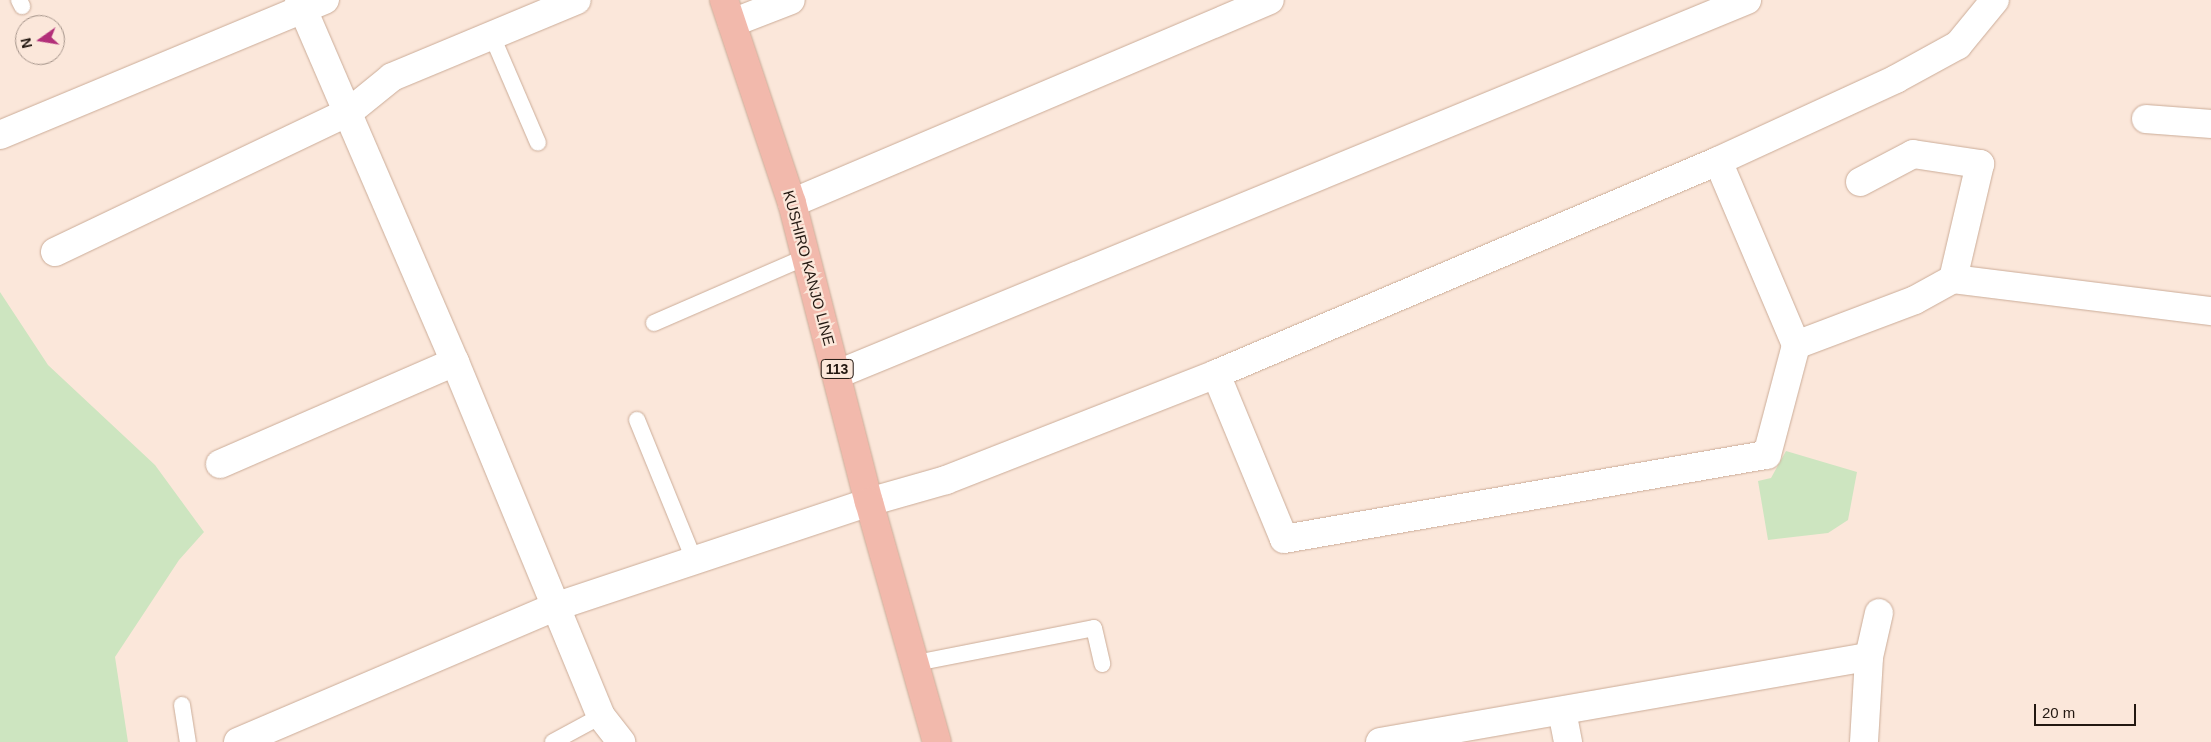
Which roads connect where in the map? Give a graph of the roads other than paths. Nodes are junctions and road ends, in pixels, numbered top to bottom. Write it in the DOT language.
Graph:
graph roads {
  1 [pos="577,0"];
  2 [pos="791,0"];
  3 [pos="1270,0"];
  4 [pos="1747,0"];
  5 [pos="1995,0"];
  6 [pos="309,3"];
  7 [pos="728,12"];
  8 [pos="492,36"];
  9 [pos="349,112"];
  10 [pos="2146,119"];
  11 [pos="2211,124"];
  12 [pos="0,136"];
  13 [pos="538,143"];
  14 [pos="1718,162"];
  15 [pos="1860,182"];
  16 [pos="792,203"];
  17 [pos="55,252"];
  18 [pos="806,257"];
  19 [pos="1953,280"];
  20 [pos="2211,311"];
  21 [pos="654,323"];
  22 [pos="1796,345"];
  23 [pos="455,362"];
  24 [pos="838,374"];
  25 [pos="1216,374"];
  26 [pos="637,420"];
  27 [pos="220,464"];
  28 [pos="869,502"];
  29 [pos="694,560"];
  30 [pos="557,606"];
  31 [pos="1879,613"];
  32 [pos="1869,657"];
  33 [pos="916,663"];
  34 [pos="1102,664"];
  35 [pos="182,705"];
  36 [pos="1562,710"];
  37 [pos="601,716"];
  38 [pos="188,742"];
  39 [pos="238,742"];
  40 [pos="553,742"];
  41 [pos="621,742"];
  42 [pos="937,742"];
  43 [pos="1380,742"];
  44 [pos="1568,742"];
  45 [pos="1864,742"];
  1 -- 8 [label="street"];
  2 -- 7 [label="street"];
  3 -- 16 [label="street"];
  4 -- 24 [label="street"];
  5 -- 14 [label="street"];
  6 -- 9 [label="street"];
  6 -- 12 [label="street"];
  7 -- 16 [label="main road, KUSHIRO KANJO LINE / 113"];
  8 -- 9 [label="street"];
  8 -- 13 [label="lane"];
  9 -- 17 [label="street"];
  9 -- 23 [label="street"];
  10 -- 11 [label="street"];
  14 -- 22 [label="street"];
  14 -- 25 [label="street"];
  15 -- 19 [label="street"];
  16 -- 18 [label="main road, KUSHIRO KANJO LINE / 113"];
  18 -- 21 [label="lane"];
  18 -- 24 [label="main road, KUSHIRO KANJO LINE / 113"];
  19 -- 20 [label="street"];
  19 -- 22 [label="street"];
  22 -- 25 [label="street"];
  23 -- 27 [label="street"];
  23 -- 30 [label="street"];
  24 -- 28 [label="main road, KUSHIRO KANJO LINE / 113"];
  25 -- 28 [label="street"];
  26 -- 29 [label="lane"];
  28 -- 29 [label="street"];
  28 -- 33 [label="main road, KUSHIRO KANJO LINE / 113"];
  29 -- 30 [label="street"];
  30 -- 37 [label="street"];
  30 -- 39 [label="street"];
  31 -- 32 [label="street"];
  32 -- 36 [label="street"];
  32 -- 45 [label="street"];
  33 -- 34 [label="lane"];
  33 -- 42 [label="main road, KUSHIRO KANJO LINE / 113"];
  35 -- 38 [label="lane"];
  36 -- 43 [label="street"];
  36 -- 44 [label="street"];
  37 -- 40 [label="lane"];
  37 -- 41 [label="street"];
}
